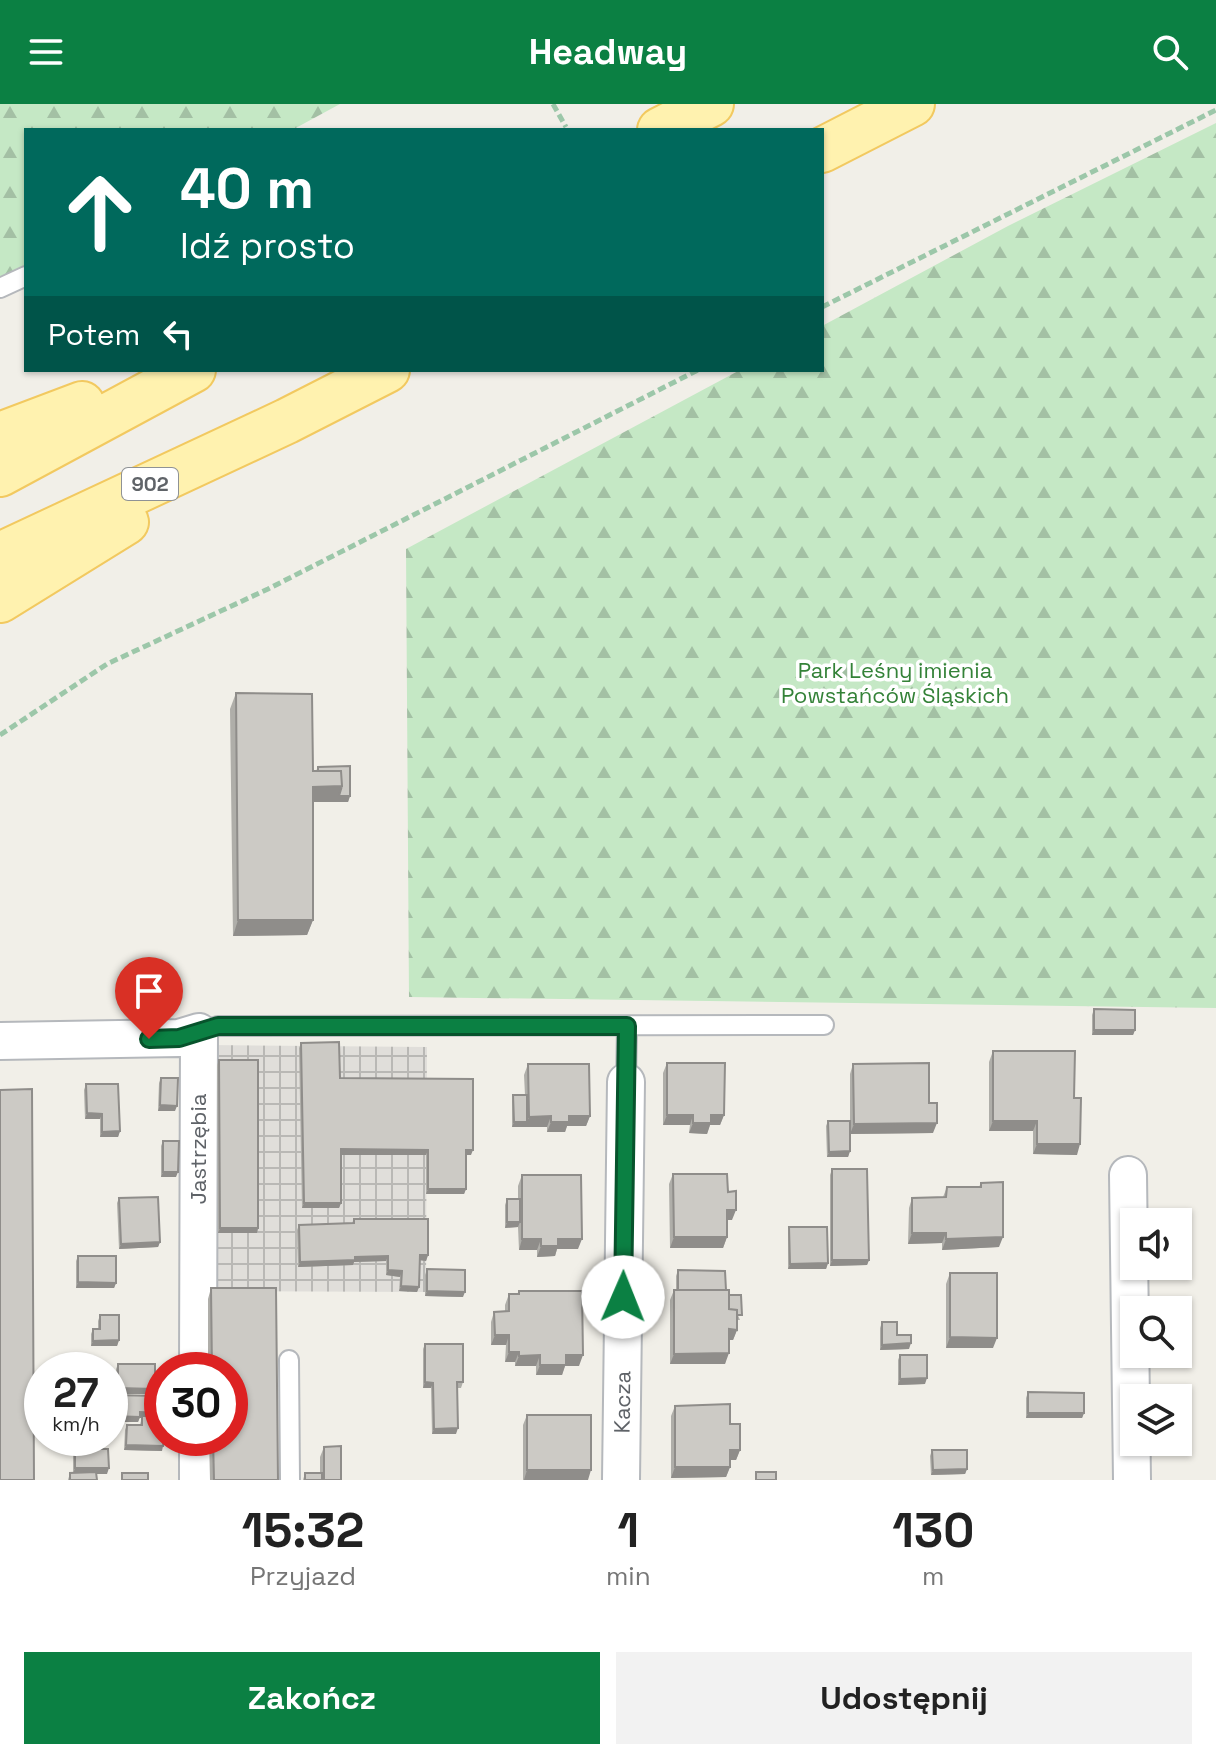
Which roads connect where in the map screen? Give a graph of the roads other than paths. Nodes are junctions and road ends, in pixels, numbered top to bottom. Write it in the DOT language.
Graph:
graph roads {
  1 [pos="711,104"];
  2 [pos="912,104"];
  3 [pos="664,128"];
  4 [pos="824,149"];
  5 [pos="24,277"];
  6 [pos="0,288"];
  7 [pos="165,372"];
  8 [pos="189,372"];
  9 [pos="383,372"];
  10 [pos="287,421"];
  11 [pos="0,435"];
  12 [pos="0,474"];
  13 [pos="0,555"];
  14 [pos="0,600"];
  15 [pos="824,1025"];
  16 [pos="627,1026"];
  17 [pos="199,1032"];
  18 [pos="0,1041"];
  19 [pos="626,1082"];
  20 [pos="1128,1175"];
  21 [pos="198,1352"];
  22 [pos="289,1360"];
  23 [pos="198,1456"];
  24 [pos="198,1480"];
  25 [pos="290,1480"];
  26 [pos="621,1480"];
  27 [pos="1132,1480"];
  1 -- 3 [label="main road"];
  2 -- 4 [label="main road"];
  5 -- 6 [label="lane"];
  7 -- 11 [label="main road"];
  8 -- 12 [label="main road"];
  9 -- 10 [label="main road, 902"];
  10 -- 13 [label="main road, 902"];
  10 -- 14 [label="main road"];
  15 -- 16 [label="lane"];
  16 -- 17 [label="lane"];
  16 -- 19 [label="lane"];
  17 -- 18 [label="street"];
  17 -- 21 [label="street, Jastrzębia"];
  19 -- 26 [label="street, Kacza"];
  20 -- 27 [label="street"];
  22 -- 25 [label="lane"];
  23 -- 24 [label="street"];
}
